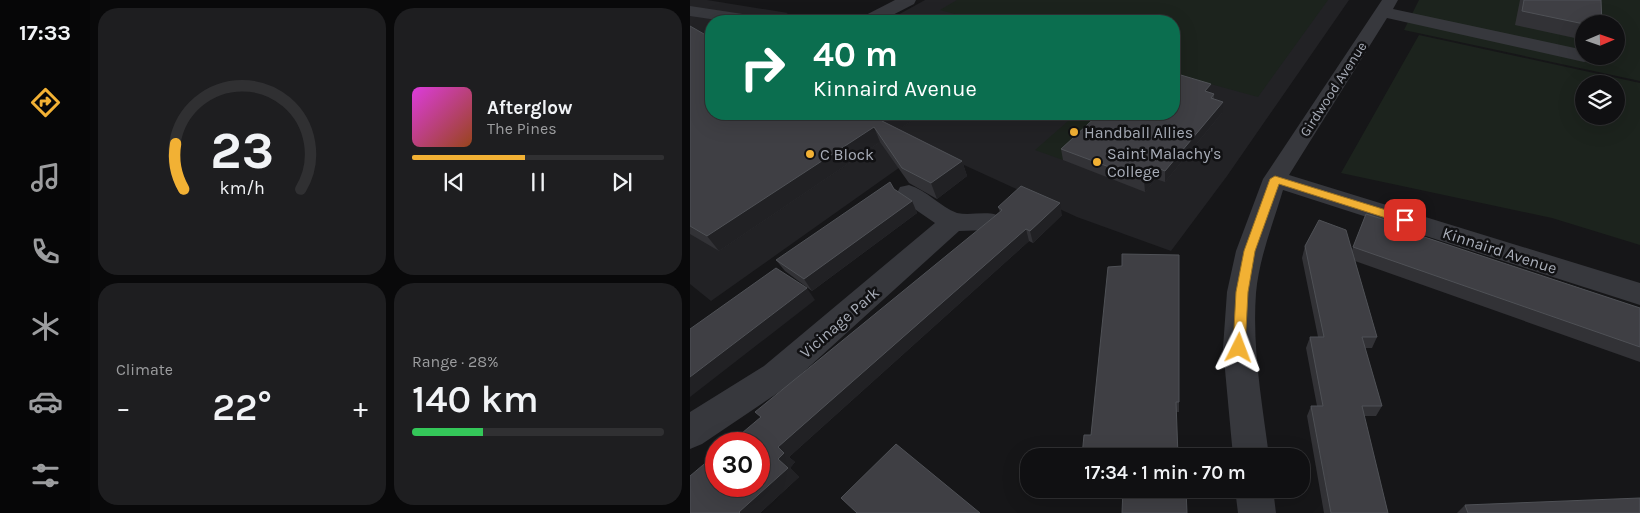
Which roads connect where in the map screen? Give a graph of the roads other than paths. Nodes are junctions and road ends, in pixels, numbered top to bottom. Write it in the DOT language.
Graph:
graph roads {
  1 [pos="908,0"];
  2 [pos="1386,6"];
  3 [pos="690,12"];
  4 [pos="712,15"];
  5 [pos="879,15"];
  6 [pos="1575,53"];
  7 [pos="1275,179"];
  8 [pos="909,193"];
  9 [pos="988,221"];
  10 [pos="953,222"];
  11 [pos="1640,294"];
  12 [pos="690,432"];
  13 [pos="1250,448"];
  14 [pos="1255,498"];
  15 [pos="1257,513"];
  1 -- 5 [label="street"];
  2 -- 6 [label="street"];
  2 -- 7 [label="street, Girdwood Avenue"];
  3 -- 4 [label="street"];
  7 -- 11 [label="street, Kinnaird Avenue"];
  7 -- 13 [label="street, Girdwood Avenue"];
  8 -- 10 [label="street"];
  9 -- 10 [label="street"];
  10 -- 12 [label="street, Vicinage Park"];
  14 -- 15 [label="street"];
}
